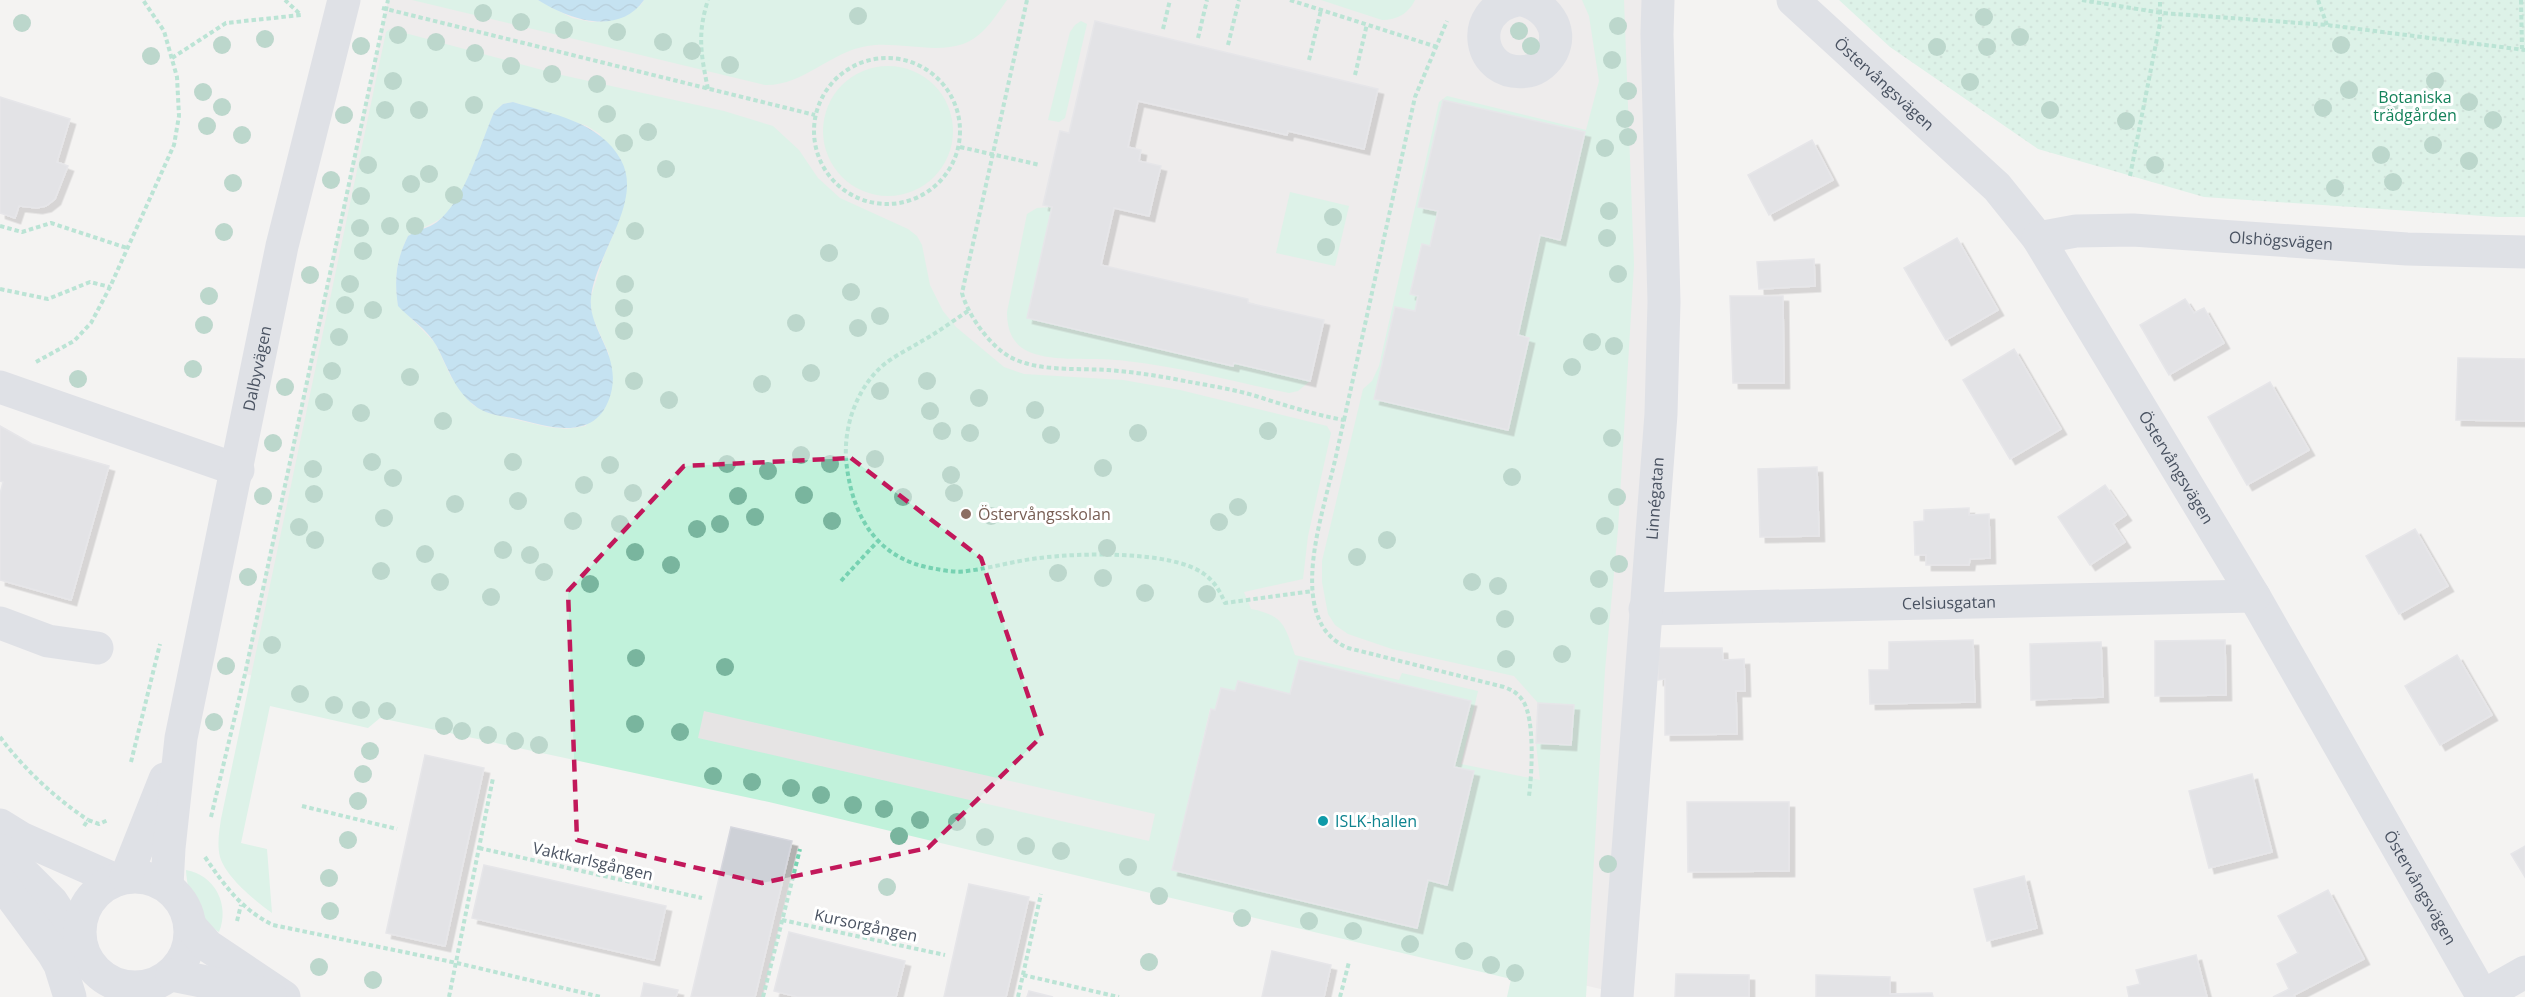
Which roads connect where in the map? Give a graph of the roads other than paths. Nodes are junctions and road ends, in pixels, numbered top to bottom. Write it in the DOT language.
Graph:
graph roads {
  1 [pos="344,0"];
  2 [pos="1517,0"];
  3 [pos="1523,0"];
  4 [pos="1658,0"];
  5 [pos="1793,0"];
  6 [pos="2038,238"];
  7 [pos="2525,252"];
  8 [pos="0,387"];
  9 [pos="238,471"];
  10 [pos="2254,596"];
  11 [pos="1645,609"];
  12 [pos="0,623"];
  13 [pos="98,648"];
  14 [pos="182,738"];
  15 [pos="0,825"];
  16 [pos="0,850"];
  17 [pos="121,879"];
  18 [pos="0,881"];
  19 [pos="167,886"];
  20 [pos="190,927"];
  21 [pos="2525,972"];
  22 [pos="94,973"];
  23 [pos="165,984"];
  24 [pos="70,997"];
  25 [pos="284,997"];
  26 [pos="1617,997"];
  27 [pos="2482,997"];
  1 -- 9 [label="street, Dalbyvägen"];
  2 -- 3 [label="street"];
  4 -- 11 [label="street, Linnégatan"];
  5 -- 6 [label="street, Östervångsvägen"];
  6 -- 7 [label="street, Olshögsvägen"];
  6 -- 10 [label="street, Östervångsvägen"];
  8 -- 9 [label="street"];
  9 -- 14 [label="street, Dalbyvägen"];
  10 -- 11 [label="street, Celsiusgatan"];
  10 -- 27 [label="street, Östervångsvägen"];
  11 -- 26 [label="street, Linnégatan"];
  12 -- 13 [label="street"];
  14 -- 17 [label="street, Dalbyvägen"];
  14 -- 19 [label="street, Dalbyvägen"];
  15 -- 17 [label="street"];
  16 -- 22 [label="street"];
  17 -- 19 [label="street"];
  17 -- 22 [label="street"];
  18 -- 24 [label="street"];
  19 -- 20 [label="street"];
  20 -- 23 [label="street"];
  20 -- 25 [label="street"];
  21 -- 27 [label="street"];
  22 -- 23 [label="street"];
  23 -- 25 [label="street"];
}
